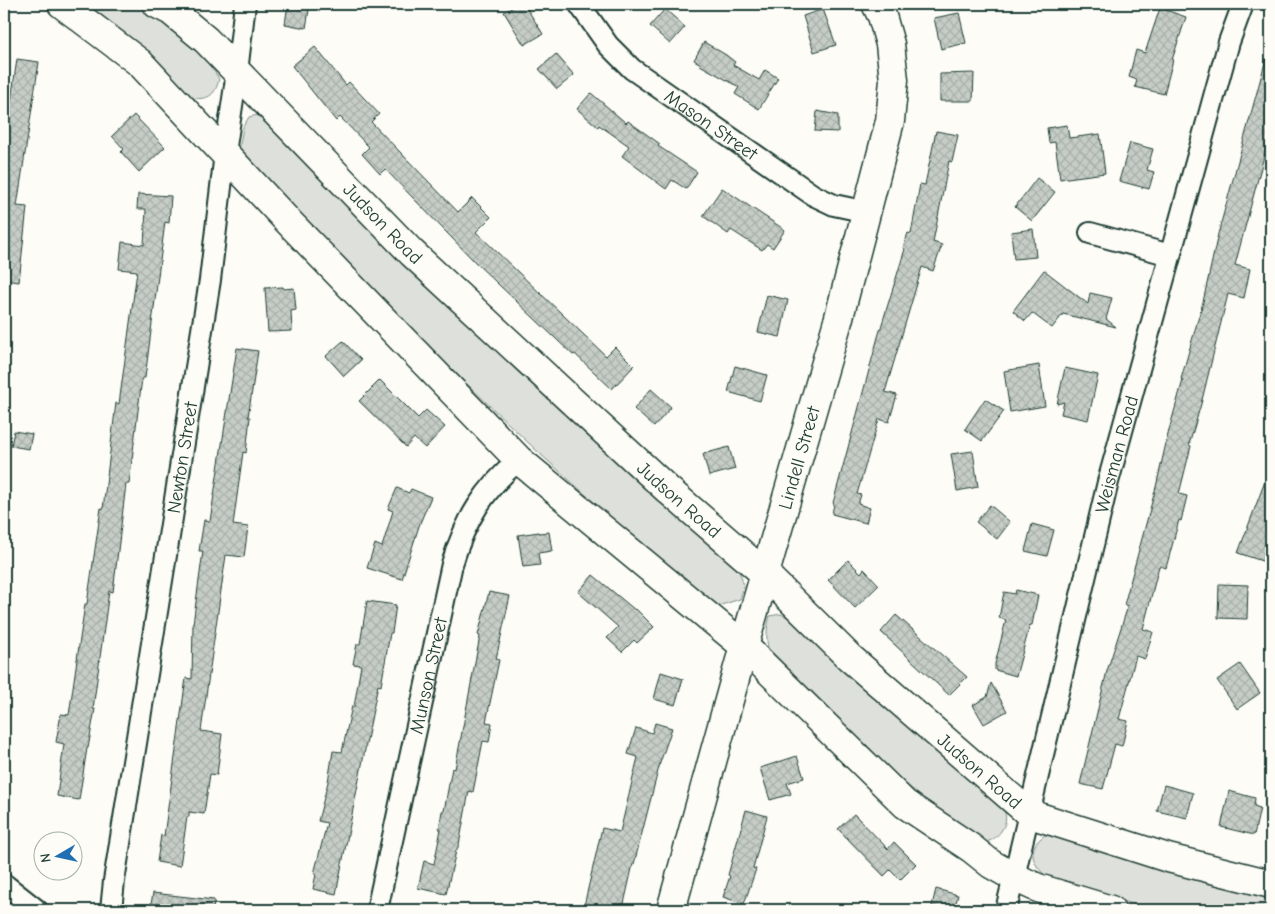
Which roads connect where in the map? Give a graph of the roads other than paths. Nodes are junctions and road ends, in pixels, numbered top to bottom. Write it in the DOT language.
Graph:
graph roads {
  1 [pos="62,4"];
  2 [pos="157,4"];
  3 [pos="245,4"];
  4 [pos="579,4"];
  5 [pos="876,4"];
  6 [pos="1244,4"];
  7 [pos="237,72"];
  8 [pos="224,153"];
  9 [pos="867,212"];
  10 [pos="1090,233"];
  11 [pos="1170,255"];
  12 [pos="519,460"];
  13 [pos="765,574"];
  14 [pos="744,646"];
  15 [pos="1030,814"];
  16 [pos="1014,876"];
  17 [pos="4,884"];
  18 [pos="1271,884"];
  19 [pos="38,910"];
  20 [pos="111,910"];
  21 [pos="377,910"];
  22 [pos="671,910"];
  23 [pos="1006,910"];
  24 [pos="1111,910"];
  1 -- 8 [label="street"];
  2 -- 7 [label="street, Judson Road"];
  3 -- 7 [label="street, Newton Street"];
  4 -- 9 [label="street, Mason Street"];
  5 -- 9 [label="street, Lindell Street"];
  6 -- 11 [label="street, Weisman Road"];
  7 -- 8 [label="street, Newton Street"];
  7 -- 13 [label="street, Judson Road"];
  8 -- 12 [label="street"];
  8 -- 20 [label="street, Newton Street"];
  9 -- 13 [label="street, Lindell Street"];
  10 -- 11 [label="street"];
  11 -- 15 [label="street, Weisman Road"];
  12 -- 14 [label="street"];
  12 -- 21 [label="street, Munson Street"];
  13 -- 14 [label="street, Lindell Street"];
  13 -- 15 [label="street, Judson Road"];
  14 -- 16 [label="street"];
  14 -- 22 [label="street, Lindell Street"];
  15 -- 16 [label="street, Weisman Road"];
  15 -- 18 [label="street, Judson Road"];
  16 -- 23 [label="street, Weisman Road"];
  16 -- 24 [label="street"];
  17 -- 19 [label="street"];
}
